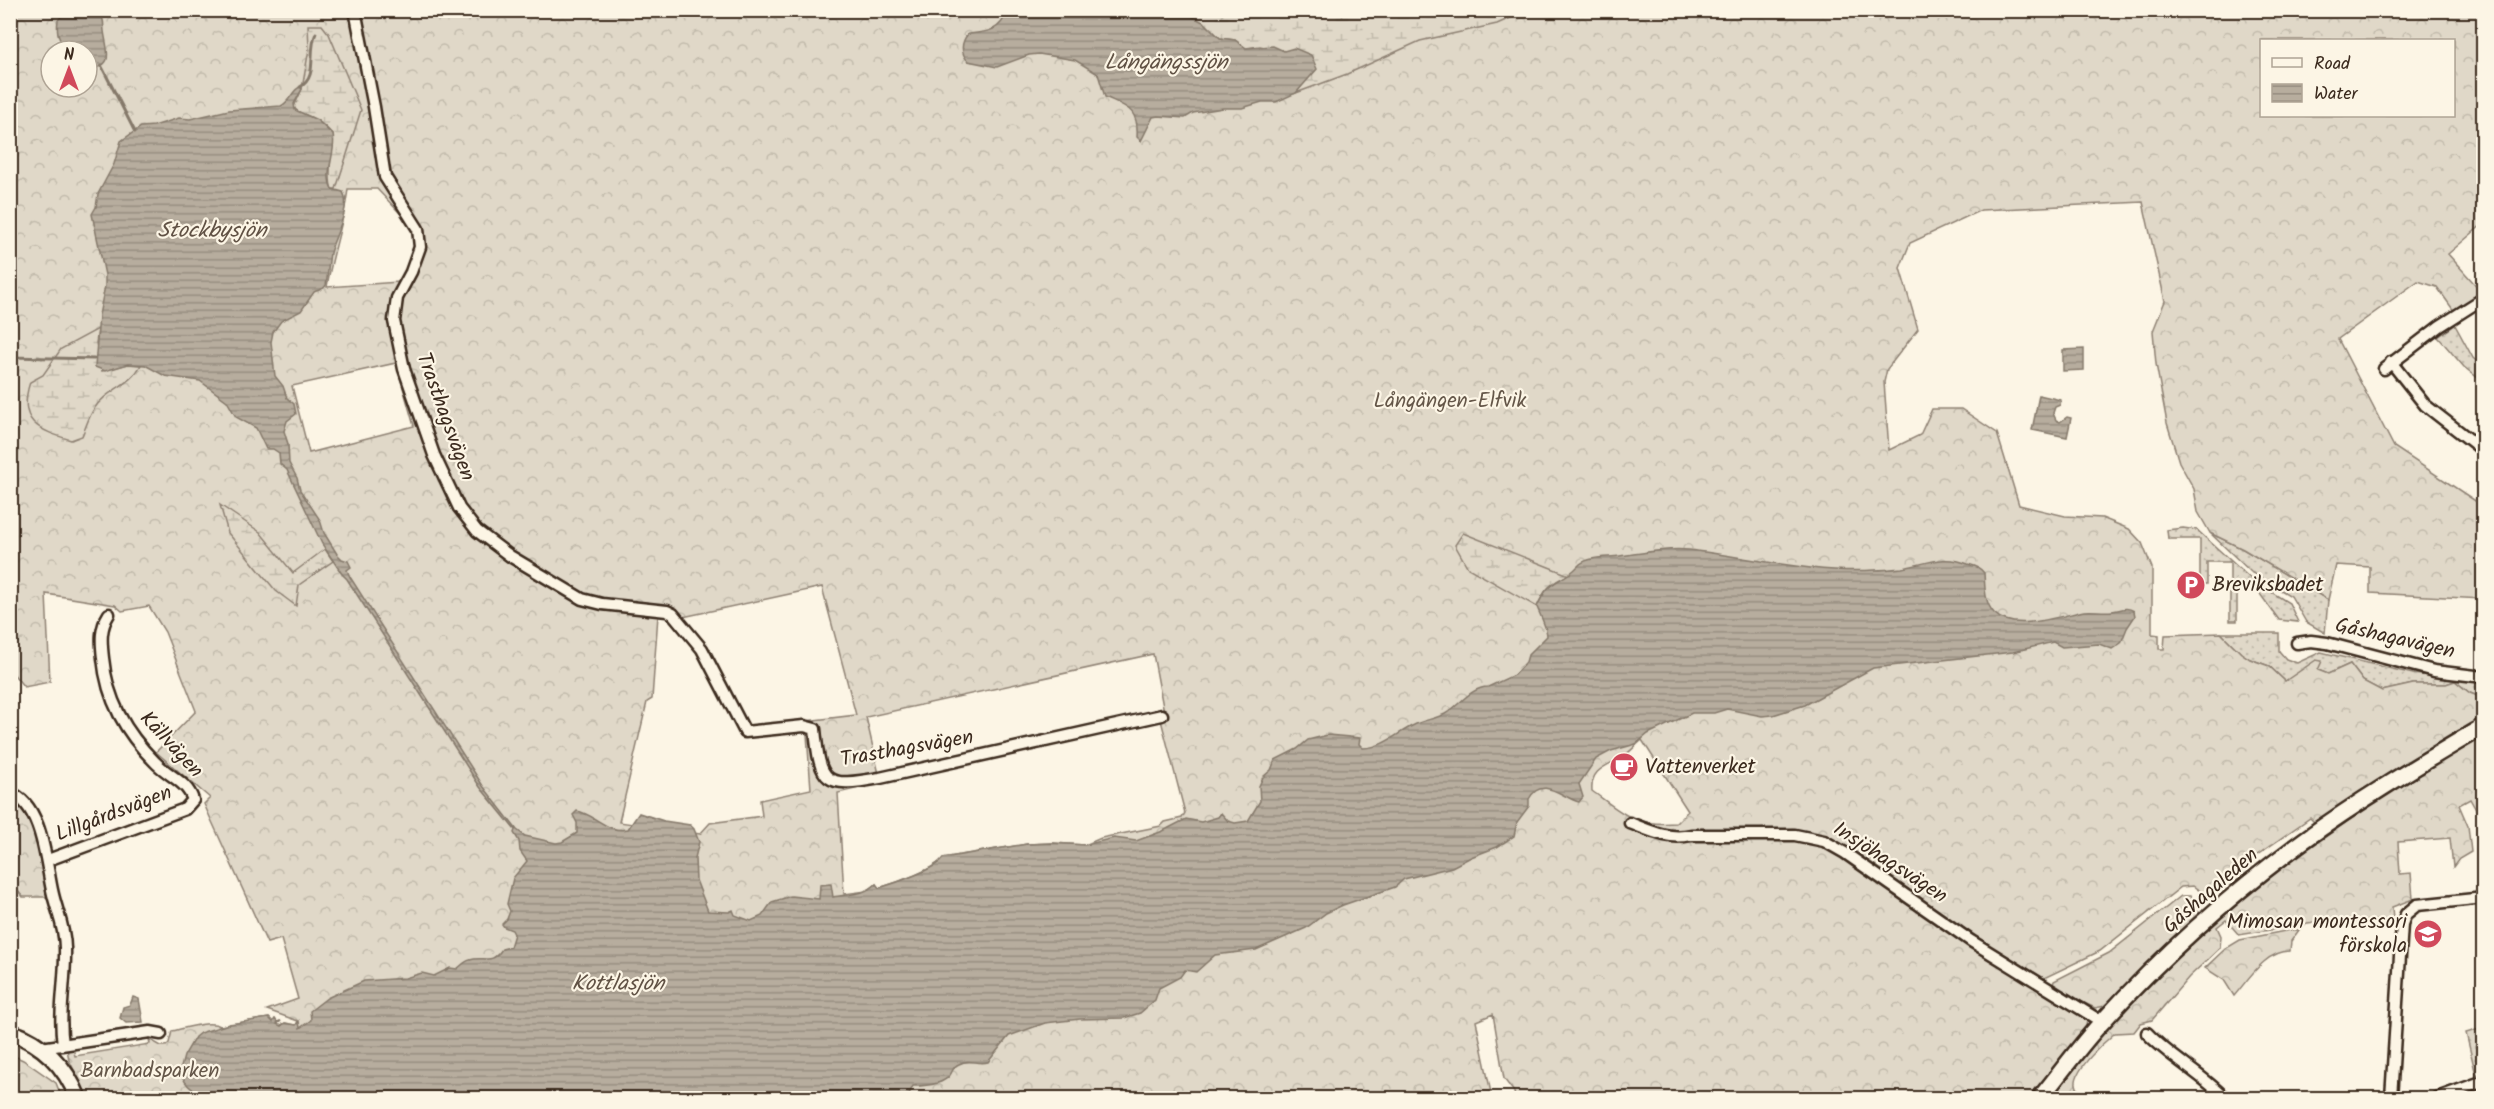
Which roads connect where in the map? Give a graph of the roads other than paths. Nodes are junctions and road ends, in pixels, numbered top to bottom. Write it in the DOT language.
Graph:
graph roads {
  1 [pos="355,10"];
  2 [pos="2484,298"];
  3 [pos="2484,451"];
  4 [pos="109,614"];
  5 [pos="2297,643"];
  6 [pos="2484,677"];
  7 [pos="1162,715"];
  8 [pos="2484,726"];
  9 [pos="2484,733"];
  10 [pos="2441,751"];
  11 [pos="10,793"];
  12 [pos="193,800"];
  13 [pos="1630,823"];
  14 [pos="48,861"];
  15 [pos="2484,898"];
  16 [pos="2102,1022"];
  17 [pos="10,1032"];
  18 [pos="2147,1033"];
  19 [pos="161,1034"];
  20 [pos="63,1044"];
  21 [pos="41,1048"];
  22 [pos="2484,1081"];
  23 [pos="78,1098"];
  24 [pos="2040,1098"];
  25 [pos="2225,1098"];
  26 [pos="2391,1098"];
  27 [pos="2438,1098"];
  1 -- 7 [label="street, Trasthagsvägen"];
  2 -- 3 [label="street"];
  4 -- 12 [label="street, Källvägen"];
  5 -- 6 [label="street, Gåshagavägen"];
  8 -- 10 [label="main road, Gåshagaleden"];
  9 -- 10 [label="main road, Gåshagaleden"];
  10 -- 16 [label="main road, Gåshagaleden"];
  11 -- 14 [label="street"];
  12 -- 14 [label="street, Lillgårdsvägen"];
  13 -- 16 [label="street, Insjöhagsvägen"];
  14 -- 20 [label="street"];
  15 -- 26 [label="street"];
  16 -- 24 [label="main road, Gåshagaleden"];
  17 -- 21 [label="main road"];
  18 -- 25 [label="street"];
  19 -- 20 [label="street"];
  20 -- 21 [label="street"];
  21 -- 23 [label="main road"];
  22 -- 27 [label="street"];
}
